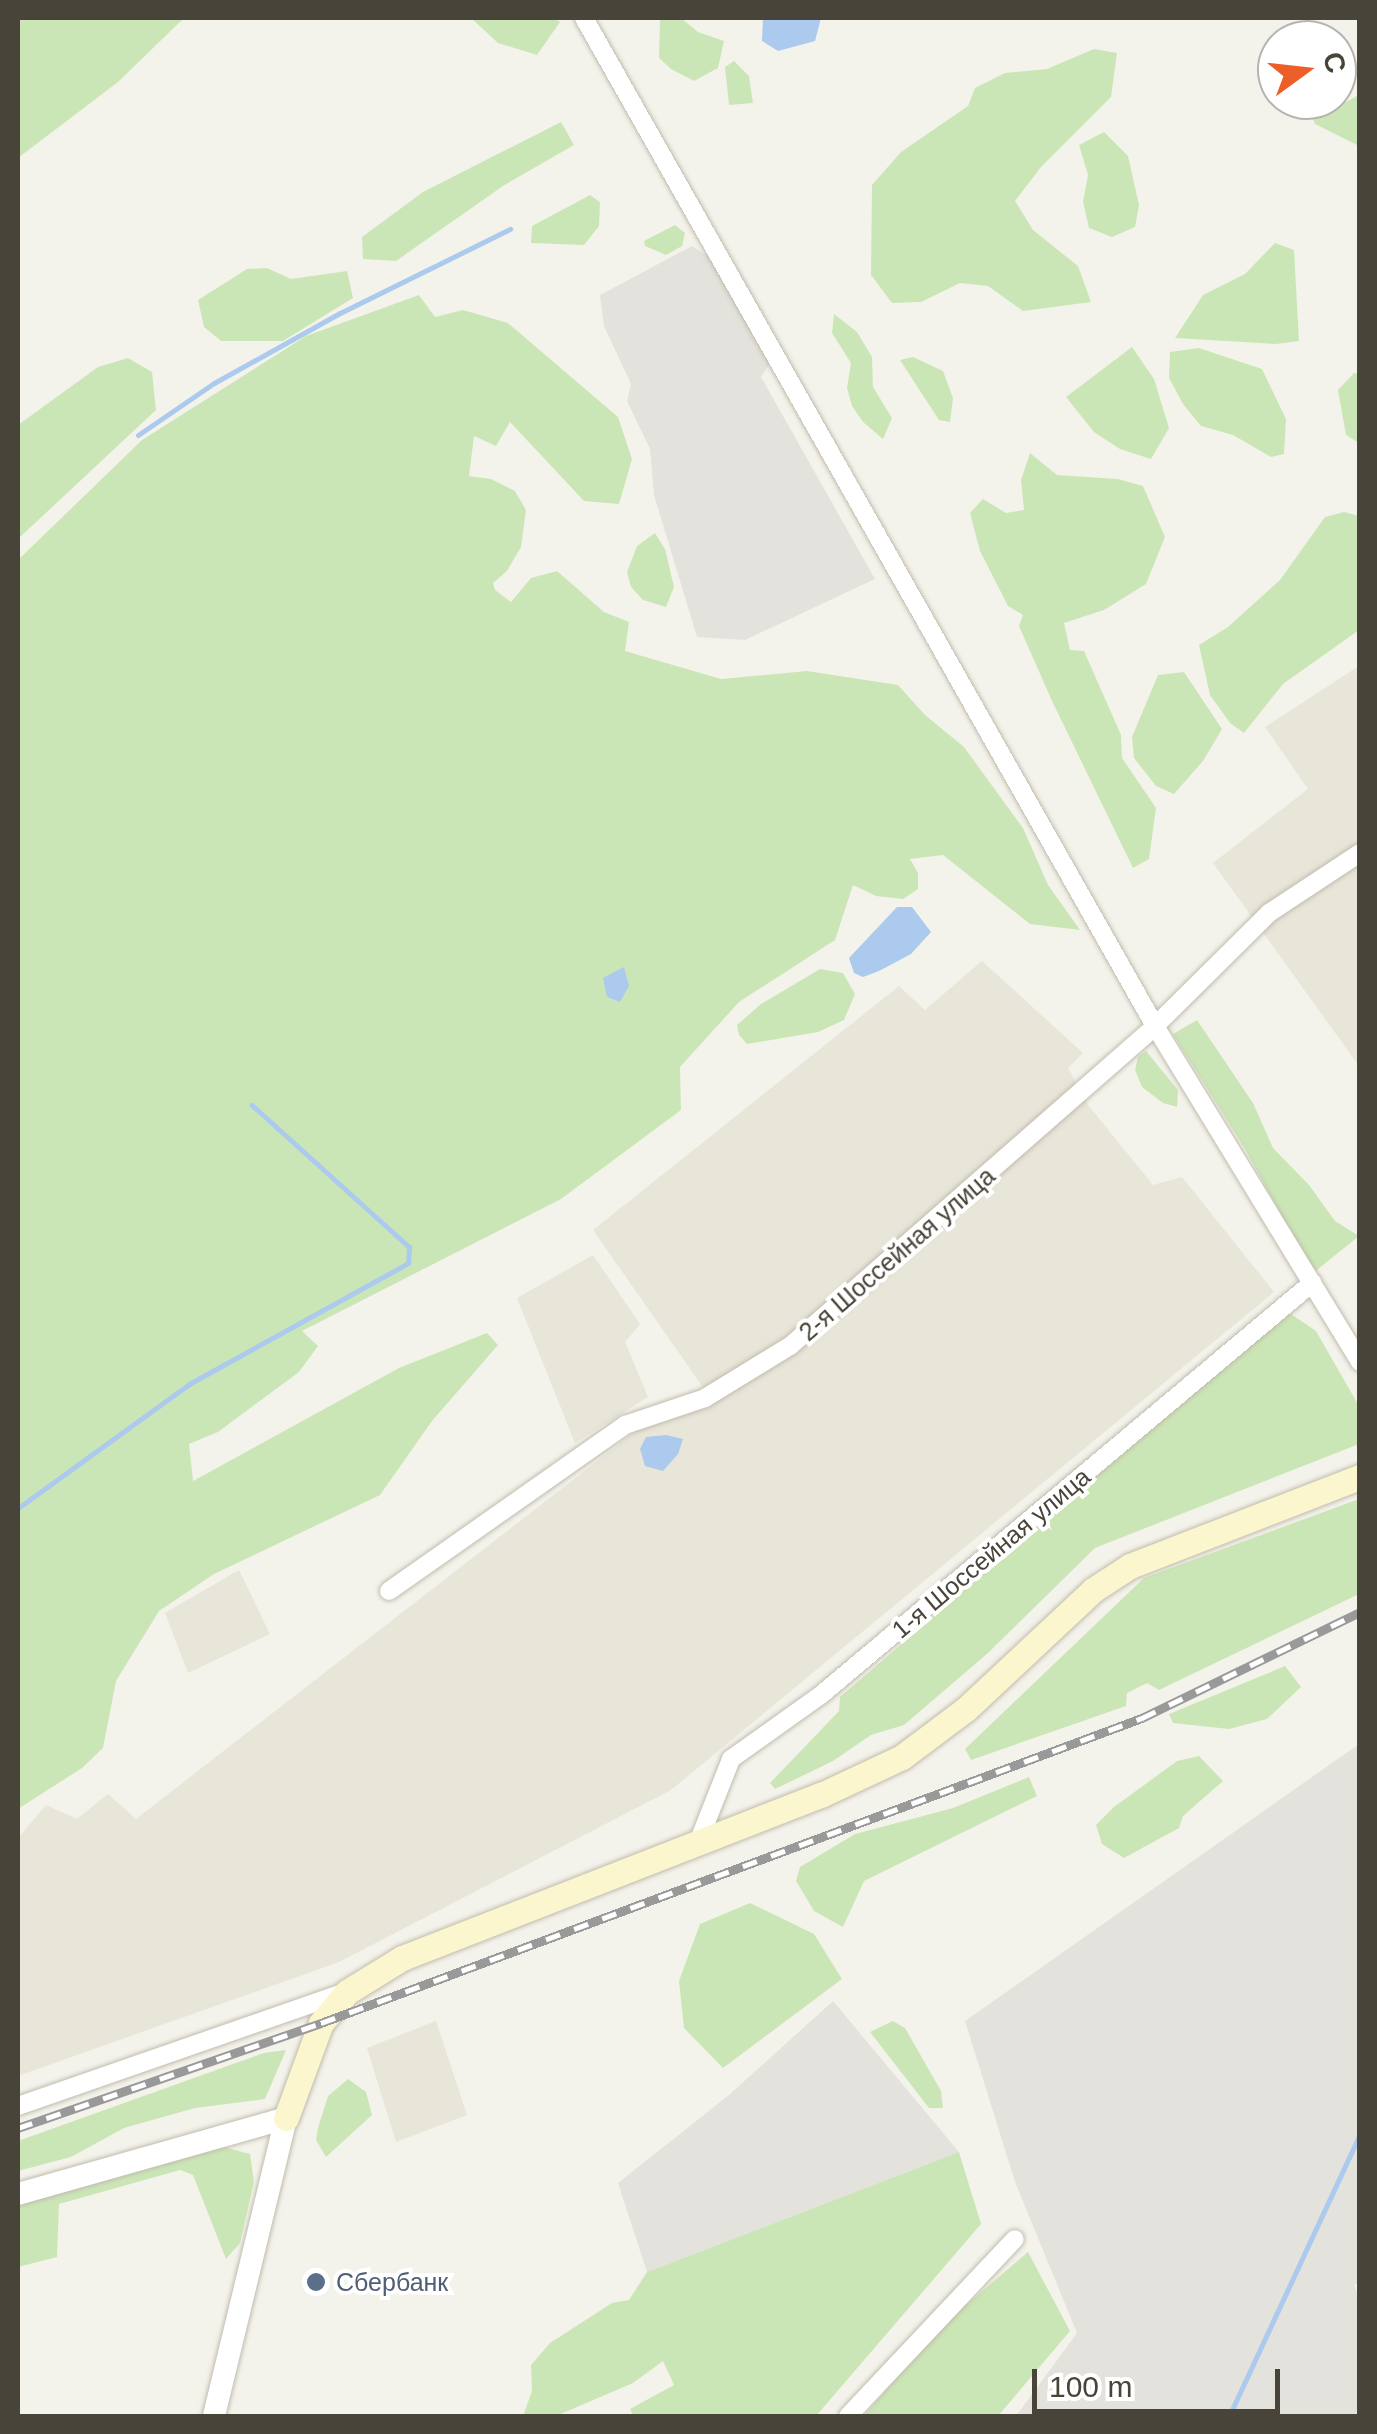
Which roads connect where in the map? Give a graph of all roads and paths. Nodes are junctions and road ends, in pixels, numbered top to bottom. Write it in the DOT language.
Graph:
graph roads {
  1 [pos="584,18"];
  2 [pos="1360,852"];
  3 [pos="1155,1026"];
  4 [pos="1312,1283"];
  5 [pos="1360,1362"];
  6 [pos="1360,1478"];
  7 [pos="389,1591"];
  8 [pos="699,1840"];
  9 [pos="347,1992"];
  10 [pos="18,2106"];
  11 [pos="286,2118"];
  12 [pos="18,2194"];
  13 [pos="1016,2239"];
  14 [pos="214,2416"];
  15 [pos="848,2416"];
  1 -- 3 [label="street"];
  2 -- 3 [label="street, 2-я Шоссейная улица"];
  3 -- 4 [label="street"];
  3 -- 7 [label="street, 2-я Шоссейная улица"];
  4 -- 5 [label="street"];
  4 -- 8 [label="street, 1-я Шоссейная улица"];
  6 -- 8 [label="main road"];
  8 -- 9 [label="main road"];
  9 -- 10 [label="street"];
  9 -- 11 [label="main road"];
  11 -- 12 [label="street"];
  11 -- 14 [label="street"];
  13 -- 15 [label="street"];
}
